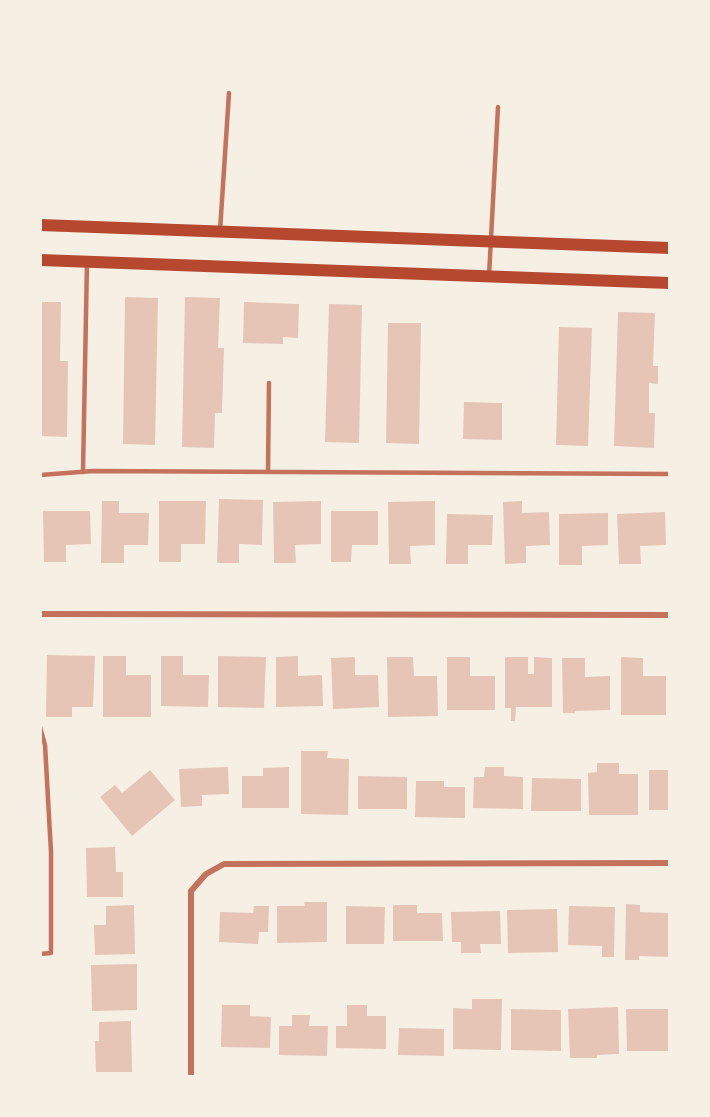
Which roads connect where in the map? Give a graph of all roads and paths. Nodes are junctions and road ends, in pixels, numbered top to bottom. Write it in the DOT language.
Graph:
graph roads {
  1 [pos="229,93"];
  2 [pos="498,107"];
  3 [pos="40,225"];
  4 [pos="220,231"];
  5 [pos="491,242"];
  6 [pos="669,248"];
  7 [pos="40,260"];
  8 [pos="87,262"];
  9 [pos="489,276"];
  10 [pos="669,283"];
  11 [pos="269,383"];
  12 [pos="83,472"];
  13 [pos="268,472"];
  14 [pos="669,474"];
  15 [pos="40,475"];
  16 [pos="40,614"];
  17 [pos="669,615"];
  18 [pos="40,727"];
  19 [pos="669,863"];
  20 [pos="40,954"];
  21 [pos="191,1077"];
  1 -- 4 [label="lane"];
  2 -- 5 [label="lane"];
  3 -- 4 [label="main road"];
  4 -- 5 [label="main road"];
  5 -- 6 [label="main road"];
  5 -- 9 [label="lane"];
  7 -- 8 [label="main road"];
  8 -- 9 [label="main road"];
  8 -- 12 [label="lane"];
  9 -- 10 [label="main road"];
  11 -- 13 [label="lane"];
  12 -- 13 [label="lane"];
  12 -- 15 [label="lane"];
  13 -- 14 [label="lane"];
  16 -- 17 [label="street"];
  18 -- 20 [label="lane"];
  19 -- 21 [label="street"];
}
